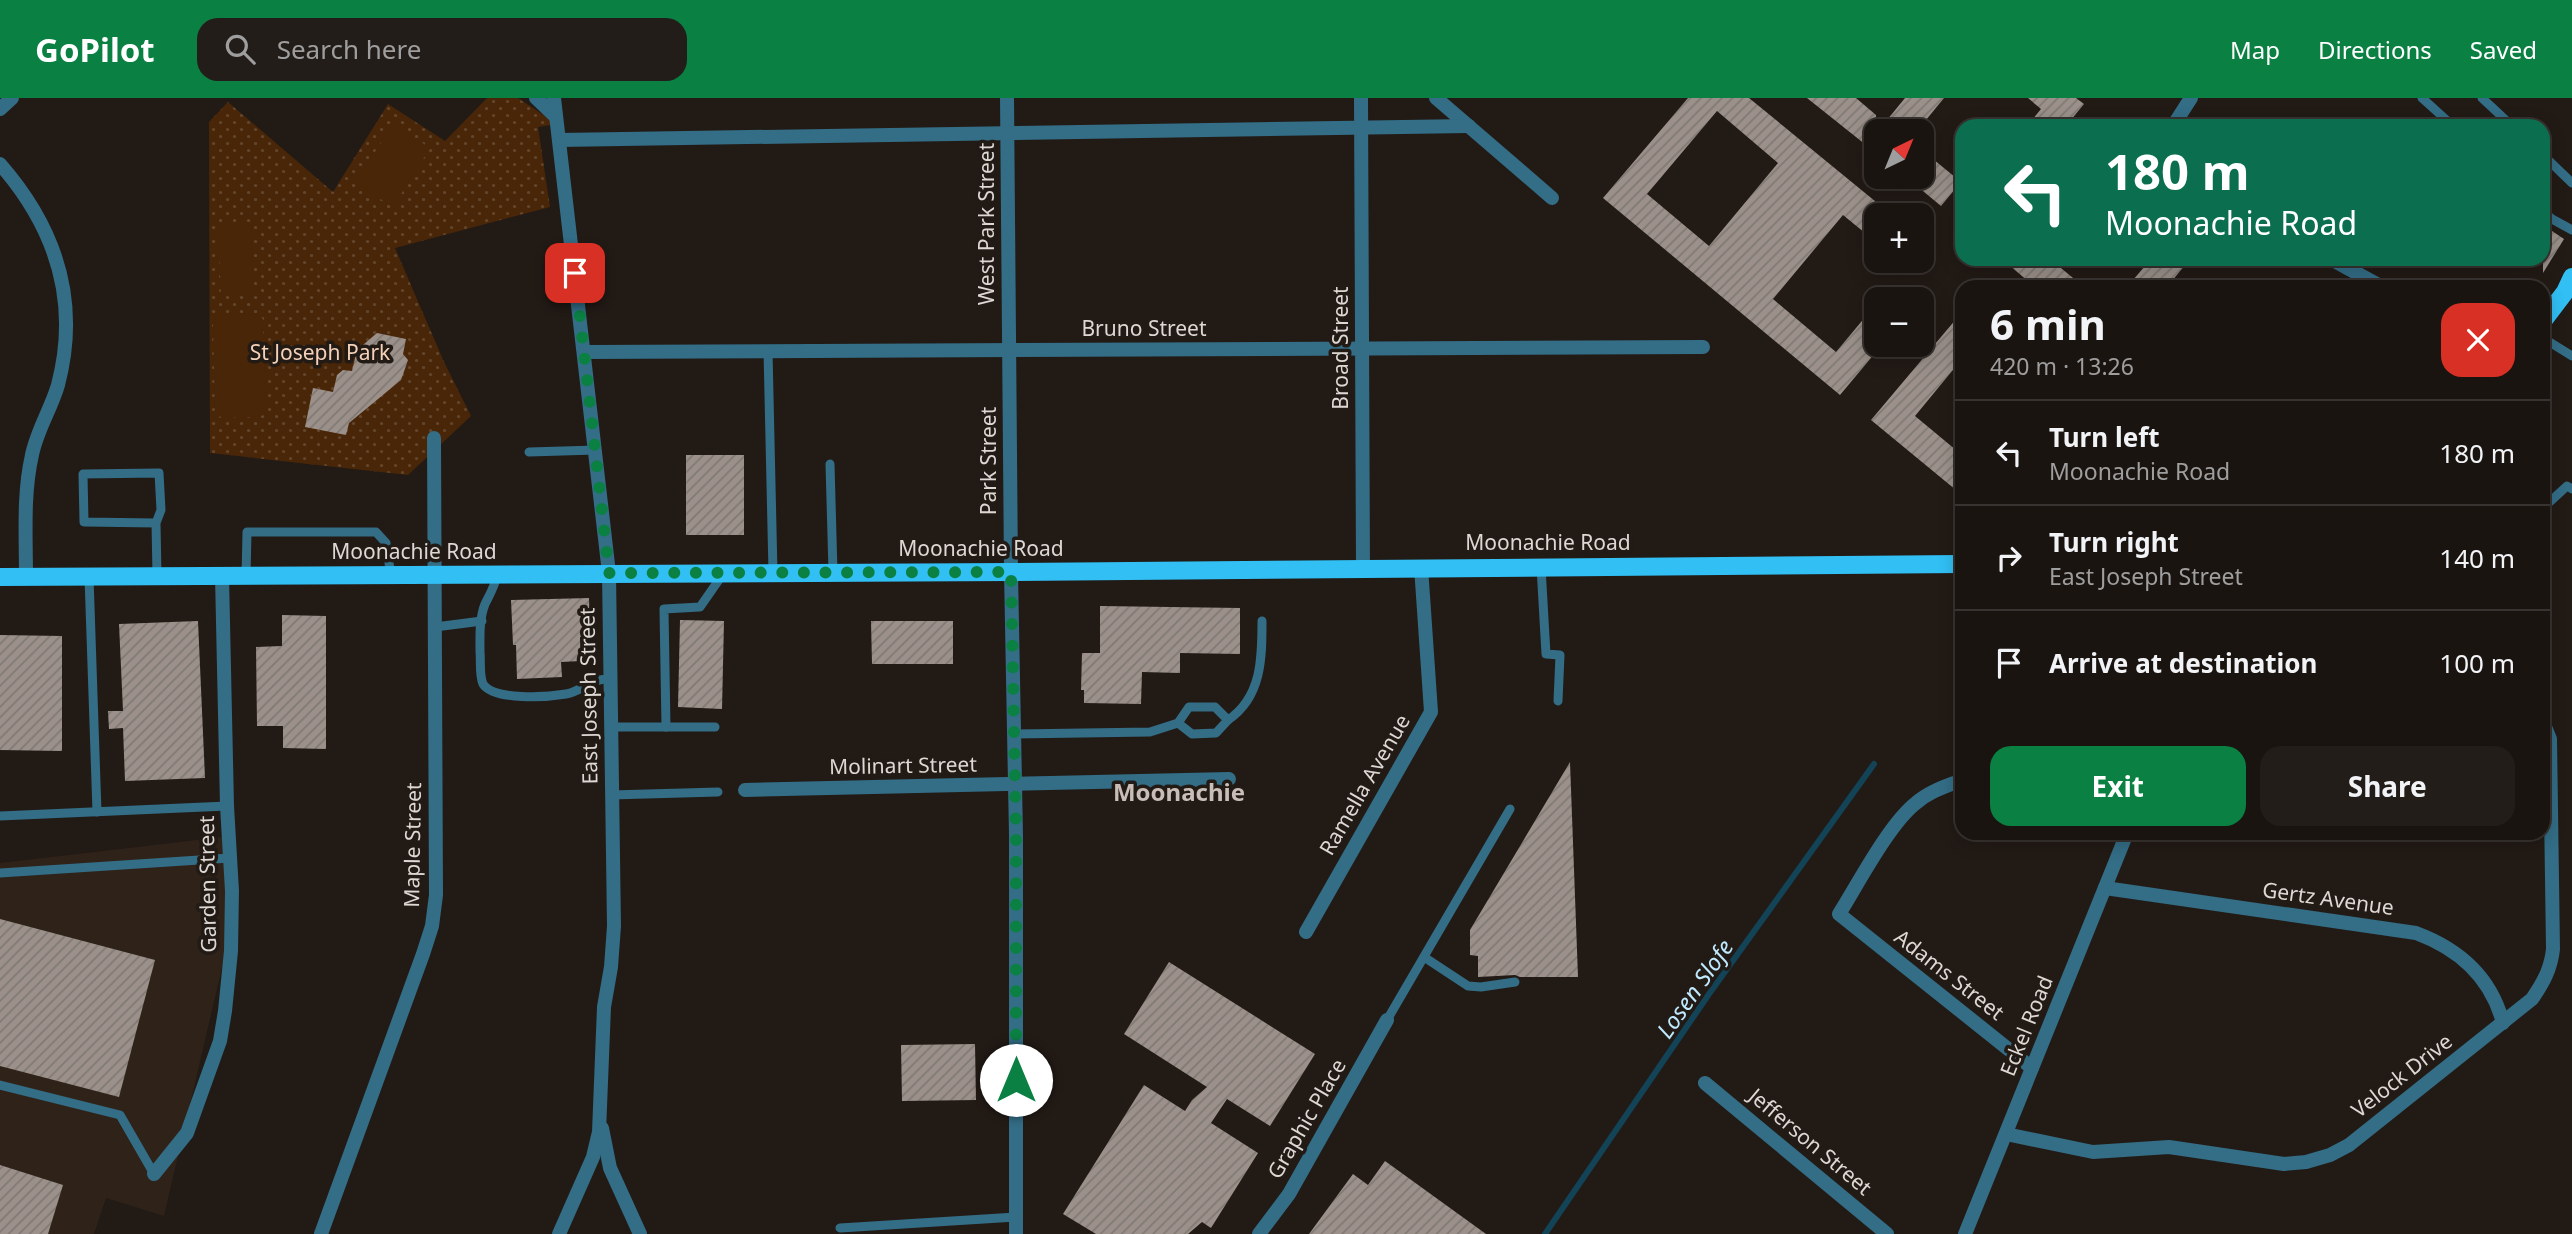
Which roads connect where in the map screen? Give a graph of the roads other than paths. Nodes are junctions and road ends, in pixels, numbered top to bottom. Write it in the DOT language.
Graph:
graph roads {
  1 [pos="12,98"];
  2 [pos="536,98"];
  3 [pos="554,98"];
  4 [pos="1007,98"];
  5 [pos="1361,98"];
  6 [pos="1436,98"];
  7 [pos="2191,98"];
  8 [pos="2422,98"];
  9 [pos="2484,99"];
  10 [pos="0,109"];
  11 [pos="556,117"];
  12 [pos="2178,119"];
  13 [pos="2445,119"];
  14 [pos="2505,119"];
  15 [pos="1469,126"];
  16 [pos="1360,128"];
  17 [pos="1007,133"];
  18 [pos="559,140"];
  19 [pos="2550,162"];
  20 [pos="0,164"];
  21 [pos="2572,183"];
  22 [pos="1552,198"];
  23 [pos="2550,217"];
  24 [pos="2572,230"];
  25 [pos="2344,266"];
  26 [pos="2572,277"];
  27 [pos="2369,280"];
  28 [pos="2550,312"];
  29 [pos="2550,342"];
  30 [pos="1703,347"];
  31 [pos="1362,349"];
  32 [pos="1009,350"];
  33 [pos="768,351"];
  34 [pos="585,352"];
  35 [pos="2572,356"];
  36 [pos="434,438"];
  37 [pos="596,450"];
  38 [pos="529,452"];
  39 [pos="830,464"];
  40 [pos="2572,489"];
  41 [pos="2550,502"];
  42 [pos="156,523"];
  43 [pos="1955,564"];
  44 [pos="1541,566"];
  45 [pos="1420,567"];
  46 [pos="1363,568"];
  47 [pos="833,572"];
  48 [pos="1011,572"];
  49 [pos="609,573"];
  50 [pos="724,573"];
  51 [pos="773,573"];
  52 [pos="498,575"];
  53 [pos="157,576"];
  54 [pos="222,576"];
  55 [pos="246,576"];
  56 [pos="391,576"];
  57 [pos="435,576"];
  58 [pos="0,577"];
  59 [pos="26,577"];
  60 [pos="89,577"];
  61 [pos="482,621"];
  62 [pos="1262,621"];
  63 [pos="435,627"];
  64 [pos="610,679"];
  65 [pos="1558,701"];
  66 [pos="1228,720"];
  67 [pos="1178,723"];
  68 [pos="611,727"];
  69 [pos="666,727"];
  70 [pos="715,727"];
  71 [pos="1014,734"];
  72 [pos="2550,739"];
  73 [pos="1229,779"];
  74 [pos="1954,783"];
  75 [pos="1015,784"];
  76 [pos="745,790"];
  77 [pos="718,792"];
  78 [pos="611,796"];
  79 [pos="227,806"];
  80 [pos="1510,809"];
  81 [pos="97,812"];
  82 [pos="0,816"];
  83 [pos="2124,840"];
  84 [pos="230,858"];
  85 [pos="0,873"];
  86 [pos="2105,888"];
  87 [pos="1306,932"];
  88 [pos="1424,957"];
  89 [pos="1515,982"];
  90 [pos="1387,1020"];
  91 [pos="2504,1023"];
  92 [pos="2032,1068"];
  93 [pos="1705,1083"];
  94 [pos="0,1085"];
  95 [pos="601,1109"];
  96 [pos="2006,1134"];
  97 [pos="154,1174"];
  98 [pos="1016,1217"];
  99 [pos="840,1228"];
  100 [pos="321,1234"];
  101 [pos="559,1234"];
  102 [pos="640,1234"];
  103 [pos="1017,1234"];
  104 [pos="1259,1234"];
  105 [pos="1888,1234"];
  106 [pos="1965,1234"];
  1 -- 10 [label="street"];
  2 -- 11 [label="street"];
  3 -- 11 [label="street, East Joseph Street"];
  4 -- 17 [label="street, West Park Street"];
  5 -- 16 [label="street, Broad Street"];
  6 -- 15 [label="street"];
  7 -- 12 [label="street"];
  8 -- 13 [label="lane"];
  9 -- 14 [label="lane"];
  11 -- 18 [label="street, East Joseph Street"];
  15 -- 16 [label="street"];
  15 -- 22 [label="street"];
  16 -- 17 [label="street"];
  16 -- 31 [label="street, Broad Street"];
  17 -- 18 [label="street"];
  17 -- 32 [label="street, West Park Street"];
  18 -- 34 [label="street, East Joseph Street"];
  19 -- 21 [label="lane"];
  20 -- 59 [label="street"];
  23 -- 24 [label="lane"];
  25 -- 27 [label="street"];
  26 -- 28 [label="main road"];
  29 -- 35 [label="lane"];
  30 -- 31 [label="street, Bruno Street"];
  31 -- 32 [label="street, Bruno Street"];
  31 -- 46 [label="street, Broad Street"];
  32 -- 33 [label="street, Bruno Street"];
  32 -- 48 [label="street, Park Street"];
  33 -- 34 [label="street, Bruno Street"];
  33 -- 51 [label="lane"];
  34 -- 37 [label="street, East Joseph Street"];
  36 -- 57 [label="street, Maple Street"];
  37 -- 38 [label="lane"];
  37 -- 49 [label="street, East Joseph Street"];
  39 -- 47 [label="lane"];
  40 -- 41 [label="lane"];
  42 -- 42 [label="lane"];
  42 -- 53 [label="lane"];
  43 -- 44 [label="main road, Moonachie Road"];
  44 -- 45 [label="main road, Moonachie Road"];
  44 -- 65 [label="lane"];
  45 -- 46 [label="main road, Moonachie Road"];
  45 -- 87 [label="street, Ramella Avenue"];
  46 -- 48 [label="main road, Moonachie Road"];
  47 -- 48 [label="main road, Moonachie Road"];
  47 -- 51 [label="main road, Moonachie Road"];
  48 -- 71 [label="street, Park Street"];
  49 -- 50 [label="main road, Moonachie Road"];
  49 -- 52 [label="main road, Moonachie Road"];
  49 -- 64 [label="street, East Joseph Street"];
  50 -- 51 [label="main road, Moonachie Road"];
  50 -- 69 [label="lane"];
  52 -- 57 [label="main road, Moonachie Road"];
  52 -- 61 [label="lane"];
  53 -- 54 [label="main road, Moonachie Road"];
  53 -- 60 [label="main road, Moonachie Road"];
  54 -- 55 [label="main road, Moonachie Road"];
  54 -- 79 [label="street, Garden Street"];
  55 -- 56 [label="main road, Moonachie Road"];
  55 -- 56 [label="lane"];
  56 -- 57 [label="main road, Moonachie Road"];
  57 -- 63 [label="street, Maple Street"];
  58 -- 59 [label="main road, Moonachie Road"];
  59 -- 60 [label="main road, Moonachie Road"];
  60 -- 81 [label="lane"];
  61 -- 63 [label="lane"];
  61 -- 64 [label="lane"];
  62 -- 66 [label="lane"];
  63 -- 100 [label="street, Maple Street"];
  64 -- 68 [label="street, East Joseph Street"];
  66 -- 67 [label="lane"];
  66 -- 67 [label="lane"];
  67 -- 71 [label="lane"];
  68 -- 69 [label="lane"];
  68 -- 78 [label="street, East Joseph Street"];
  69 -- 70 [label="lane"];
  71 -- 75 [label="street, Park Street"];
  72 -- 91 [label="street, Velock Drive"];
  73 -- 75 [label="street, Molinart Street"];
  74 -- 92 [label="street, Adams Street"];
  75 -- 76 [label="street, Molinart Street"];
  75 -- 98 [label="street, Park Street"];
  77 -- 78 [label="lane"];
  78 -- 95 [label="street, East Joseph Street"];
  79 -- 81 [label="lane"];
  79 -- 84 [label="street, Garden Street"];
  80 -- 88 [label="lane"];
  81 -- 82 [label="lane"];
  83 -- 86 [label="street, Eckel Road"];
  84 -- 85 [label="lane"];
  84 -- 97 [label="street, Garden Street"];
  86 -- 91 [label="street, Gertz Avenue"];
  86 -- 92 [label="street, Eckel Road"];
  88 -- 89 [label="lane"];
  88 -- 90 [label="lane"];
  90 -- 104 [label="street, Graphic Place"];
  91 -- 96 [label="street, Velock Drive"];
  92 -- 96 [label="street, Eckel Road"];
  93 -- 105 [label="street, Jefferson Street"];
  94 -- 97 [label="lane"];
  95 -- 101 [label="street, East Joseph Street"];
  95 -- 102 [label="street, East Joseph Street"];
  96 -- 106 [label="street, Eckel Road"];
  98 -- 99 [label="lane"];
  98 -- 103 [label="street, Park Street"];
}
